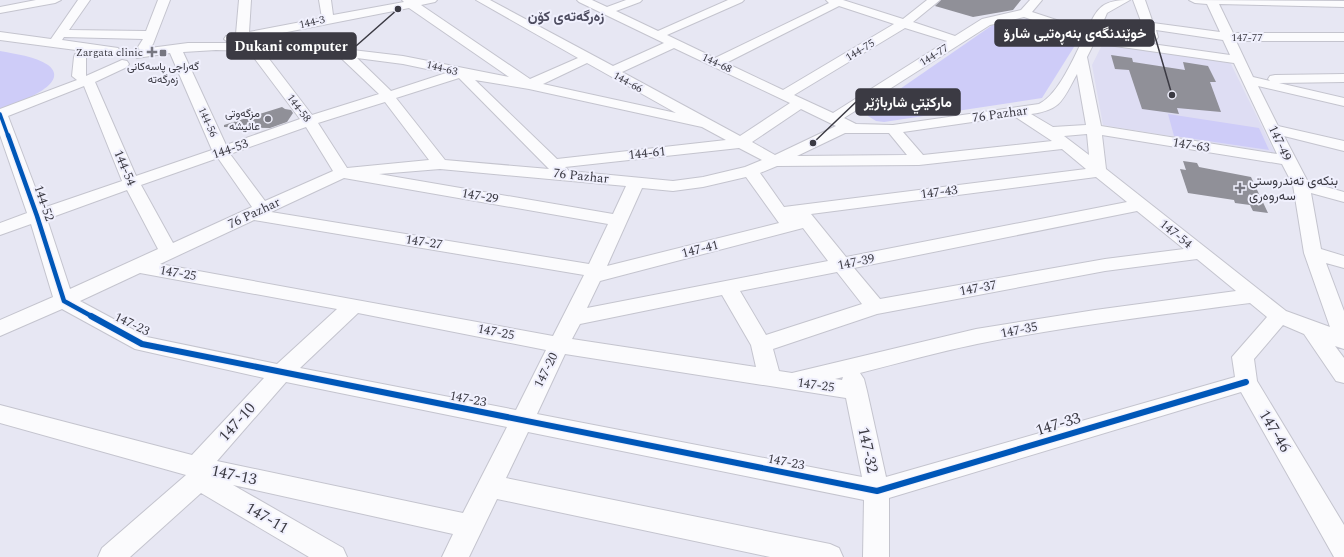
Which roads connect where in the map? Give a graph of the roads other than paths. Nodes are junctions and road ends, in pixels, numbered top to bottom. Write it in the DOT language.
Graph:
graph roads {
  1 [pos="11,0"];
  2 [pos="55,0"];
  3 [pos="84,0"];
  4 [pos="164,0"];
  5 [pos="245,0"];
  6 [pos="325,0"];
  7 [pos="431,0"];
  8 [pos="482,0"];
  9 [pos="583,0"];
  10 [pos="636,0"];
  11 [pos="738,0"];
  12 [pos="934,0"];
  13 [pos="1124,0"];
  14 [pos="1140,0"];
  15 [pos="1195,0"];
  16 [pos="835,1"];
  17 [pos="1032,1"];
  18 [pos="1212,1"];
  19 [pos="0,2"];
  20 [pos="409,2"];
  21 [pos="1344,4"];
  22 [pos="0,10"];
  23 [pos="607,11"];
  24 [pos="1025,13"];
  25 [pos="328,19"];
  26 [pos="905,23"];
  27 [pos="1150,26"];
  28 [pos="61,33"];
  29 [pos="150,35"];
  30 [pos="658,35"];
  31 [pos="0,36"];
  32 [pos="242,36"];
  33 [pos="1228,37"];
  34 [pos="1344,37"];
  35 [pos="1091,38"];
  36 [pos="958,40"];
  37 [pos="675,43"];
  38 [pos="54,44"];
  39 [pos="68,46"];
  40 [pos="253,47"];
  41 [pos="1155,48"];
  42 [pos="173,50"];
  43 [pos="114,52"];
  44 [pos="344,54"];
  45 [pos="80,57"];
  46 [pos="132,58"];
  47 [pos="1080,58"];
  48 [pos="586,59"];
  49 [pos="1239,60"];
  50 [pos="99,63"];
  51 [pos="715,63"];
  52 [pos="611,72"];
  53 [pos="461,73"];
  54 [pos="84,78"];
  55 [pos="1344,78"];
  56 [pos="1248,80"];
  57 [pos="529,85"];
  58 [pos="388,95"];
  59 [pos="784,95"];
  60 [pos="1344,102"];
  61 [pos="800,103"];
  62 [pos="1017,112"];
  63 [pos="0,114"];
  64 [pos="833,119"];
  65 [pos="309,121"];
  66 [pos="704,123"];
  67 [pos="851,127"];
  68 [pos="893,129"];
  69 [pos="1094,129"];
  70 [pos="1274,129"];
  71 [pos="1050,132"];
  72 [pos="740,143"];
  73 [pos="1065,144"];
  74 [pos="1344,146"];
  75 [pos="221,152"];
  76 [pos="919,160"];
  77 [pos="1288,160"];
  78 [pos="775,161"];
  79 [pos="440,164"];
  80 [pos="478,167"];
  81 [pos="558,169"];
  82 [pos="750,170"];
  83 [pos="342,172"];
  84 [pos="1098,172"];
  85 [pos="131,183"];
  86 [pos="636,183"];
  87 [pos="1301,185"];
  88 [pos="464,193"];
  89 [pos="1344,197"];
  90 [pos="1140,206"];
  91 [pos="257,212"];
  92 [pos="37,216"];
  93 [pos="794,217"];
  94 [pos="618,220"];
  95 [pos="0,229"];
  96 [pos="169,252"];
  97 [pos="1313,252"];
  98 [pos="1200,253"];
  99 [pos="1344,262"];
  100 [pos="842,265"];
  101 [pos="138,266"];
  102 [pos="594,274"];
  103 [pos="728,288"];
  104 [pos="1254,296"];
  105 [pos="64,301"];
  106 [pos="354,304"];
  107 [pos="875,306"];
  108 [pos="1279,316"];
  109 [pos="572,318"];
  110 [pos="1310,328"];
  111 [pos="0,329"];
  112 [pos="1344,340"];
  113 [pos="559,345"];
  114 [pos="761,345"];
  115 [pos="850,368"];
  116 [pos="281,373"];
  117 [pos="1344,374"];
  118 [pos="779,380"];
  119 [pos="1246,382"];
  120 [pos="856,391"];
  121 [pos="0,414"];
  122 [pos="521,421"];
  123 [pos="198,473"];
  124 [pos="489,486"];
  125 [pos="877,491"];
  126 [pos="470,526"];
  127 [pos="1344,549"];
  128 [pos="111,557"];
  129 [pos="334,557"];
  130 [pos="455,557"];
  131 [pos="830,557"];
  132 [pos="876,557"];
  1 -- 19 [label="street"];
  2 -- 22 [label="street"];
  3 -- 28 [label="street"];
  4 -- 29 [label="street"];
  5 -- 32 [label="street"];
  6 -- 25 [label="street"];
  7 -- 20 [label="street, 144-3"];
  8 -- 48 [label="street, 144-66"];
  9 -- 23 [label="street, 144-68"];
  10 -- 23 [label="street"];
  11 -- 30 [label="street"];
  12 -- 26 [label="street, 144-75"];
  13 -- 35 [label="street, 76 Pazhar"];
  14 -- 27 [label="street"];
  15 -- 18 [label="street"];
  16 -- 26 [label="street"];
  16 -- 51 [label="street"];
  17 -- 24 [label="street"];
  18 -- 21 [label="street"];
  18 -- 33 [label="street, 147-49"];
  20 -- 25 [label="street, 144-3"];
  20 -- 57 [label="street"];
  23 -- 30 [label="street, 144-68"];
  24 -- 35 [label="street"];
  24 -- 36 [label="street, 144-77"];
  25 -- 32 [label="street, 144-3"];
  26 -- 36 [label="street"];
  26 -- 59 [label="street, 144-75"];
  27 -- 33 [label="street, 147-77"];
  27 -- 41 [label="street"];
  28 -- 29 [label="street"];
  28 -- 38 [label="street"];
  29 -- 46 [label="street"];
  30 -- 37 [label="street, 144-68"];
  31 -- 38 [label="street"];
  32 -- 42 [label="street, 144-3"];
  33 -- 34 [label="street, 147-77"];
  33 -- 49 [label="street, 147-49"];
  35 -- 41 [label="street"];
  35 -- 47 [label="street, 76 Pazhar"];
  36 -- 64 [label="street, 144-77"];
  37 -- 51 [label="street, 144-68"];
  37 -- 52 [label="street"];
  38 -- 39 [label="street"];
  39 -- 43 [label="street"];
  39 -- 45 [label="street"];
  40 -- 42 [label="street, 144-63"];
  40 -- 44 [label="street, 144-63"];
  40 -- 65 [label="street, 144-58"];
  41 -- 49 [label="street"];
  42 -- 46 [label="street, 144-3"];
  42 -- 75 [label="street, 144-56"];
  43 -- 46 [label="street"];
  43 -- 50 [label="street"];
  44 -- 53 [label="street, 144-63"];
  44 -- 58 [label="street"];
  45 -- 50 [label="street"];
  45 -- 54 [label="street"];
  46 -- 50 [label="street"];
  46 -- 54 [label="street"];
  47 -- 62 [label="street, 76 Pazhar"];
  47 -- 69 [label="street"];
  48 -- 52 [label="street, 144-66"];
  48 -- 57 [label="street"];
  49 -- 56 [label="street, 147-49"];
  50 -- 54 [label="street"];
  51 -- 59 [label="street, 144-68"];
  52 -- 66 [label="street, 144-66"];
  53 -- 57 [label="street, 144-63"];
  53 -- 58 [label="street, 144-53"];
  53 -- 81 [label="street"];
  54 -- 63 [label="street"];
  54 -- 85 [label="street, 144-54"];
  55 -- 56 [label="street"];
  56 -- 60 [label="street"];
  56 -- 70 [label="street, 147-49"];
  57 -- 66 [label="street, 144-63"];
  58 -- 65 [label="street, 144-53"];
  58 -- 79 [label="street"];
  59 -- 61 [label="street, 144-68"];
  61 -- 64 [label="street, 144-68"];
  61 -- 72 [label="street"];
  62 -- 68 [label="street, 76 Pazhar"];
  62 -- 71 [label="street, 147-54"];
  63 -- 92 [label="street, 144-52"];
  64 -- 67 [label="street, 144-68"];
  65 -- 75 [label="street, 144-53"];
  65 -- 83 [label="street, 144-58"];
  66 -- 72 [label="street, 144-66"];
  67 -- 68 [label="street, 76 Pazhar"];
  67 -- 78 [label="street, 76 Pazhar"];
  68 -- 76 [label="street"];
  69 -- 71 [label="street, 147-63"];
  69 -- 77 [label="street, 147-63"];
  69 -- 84 [label="street"];
  70 -- 74 [label="street"];
  70 -- 77 [label="street, 147-49"];
  71 -- 73 [label="street, 147-54"];
  72 -- 78 [label="street, 144-66"];
  72 -- 81 [label="street, 144-61"];
  73 -- 76 [label="street"];
  73 -- 84 [label="street, 147-54"];
  75 -- 85 [label="street, 144-53"];
  75 -- 91 [label="street, 144-56"];
  76 -- 78 [label="street"];
  77 -- 87 [label="street, 147-49"];
  78 -- 82 [label="street, 76 Pazhar"];
  79 -- 80 [label="street, 76 Pazhar"];
  79 -- 83 [label="street, 76 Pazhar"];
  80 -- 81 [label="street, 76 Pazhar"];
  80 -- 88 [label="street"];
  81 -- 86 [label="street, 76 Pazhar"];
  82 -- 86 [label="street, 76 Pazhar"];
  82 -- 93 [label="street"];
  83 -- 88 [label="street, 147-29"];
  83 -- 91 [label="street, 76 Pazhar"];
  84 -- 90 [label="street, 147-54"];
  84 -- 93 [label="street, 147-43"];
  85 -- 92 [label="street, 144-53"];
  85 -- 96 [label="street, 144-54"];
  86 -- 94 [label="street, 147-20"];
  87 -- 89 [label="street"];
  87 -- 97 [label="street, 147-49"];
  88 -- 94 [label="street, 147-29"];
  90 -- 98 [label="street, 147-54"];
  90 -- 100 [label="street, 147-39"];
  91 -- 96 [label="street, 76 Pazhar"];
  91 -- 102 [label="street, 147-27"];
  92 -- 95 [label="street, 144-53"];
  92 -- 105 [label="street, 144-52"];
  93 -- 100 [label="street"];
  93 -- 102 [label="street, 147-41"];
  94 -- 102 [label="street, 147-20"];
  96 -- 101 [label="street, 76 Pazhar"];
  97 -- 99 [label="street"];
  97 -- 112 [label="street, 147-49"];
  98 -- 104 [label="street, 147-54"];
  98 -- 107 [label="street, 147-37"];
  100 -- 103 [label="street, 147-39"];
  100 -- 107 [label="street"];
  101 -- 105 [label="street, 76 Pazhar"];
  101 -- 106 [label="street, 147-25"];
  102 -- 109 [label="street, 147-20"];
  103 -- 109 [label="street, 147-39"];
  103 -- 114 [label="street"];
  104 -- 108 [label="street, 147-54"];
  104 -- 115 [label="street, 147-35"];
  105 -- 111 [label="street, 76 Pazhar"];
  105 -- 116 [label="street, 147-23"];
  106 -- 113 [label="street, 147-25"];
  106 -- 116 [label="street, 147-10"];
  107 -- 114 [label="street, 147-37"];
  108 -- 110 [label="street, 147-54"];
  108 -- 119 [label="street, 147-46"];
  109 -- 113 [label="street, 147-20"];
  110 -- 112 [label="street, 147-54"];
  110 -- 117 [label="street"];
  113 -- 118 [label="street, 147-25"];
  113 -- 122 [label="street, 147-20"];
  114 -- 118 [label="street"];
  115 -- 118 [label="street, 147-35"];
  115 -- 120 [label="street, 147-32"];
  116 -- 122 [label="street, 147-23"];
  116 -- 123 [label="street, 147-10"];
  118 -- 120 [label="street, 147-25"];
  119 -- 125 [label="street, 147-33"];
  119 -- 127 [label="street, 147-46"];
  120 -- 125 [label="street, 147-32"];
  121 -- 123 [label="street, 147-13"];
  122 -- 124 [label="street, 147-20"];
  122 -- 125 [label="street, 147-23"];
  123 -- 126 [label="street, 147-13"];
  123 -- 128 [label="street, 147-10"];
  123 -- 129 [label="street, 147-11"];
  124 -- 126 [label="street, 147-20"];
  124 -- 131 [label="street"];
  125 -- 132 [label="street, 147-32"];
  126 -- 130 [label="street, 147-20"];
}
